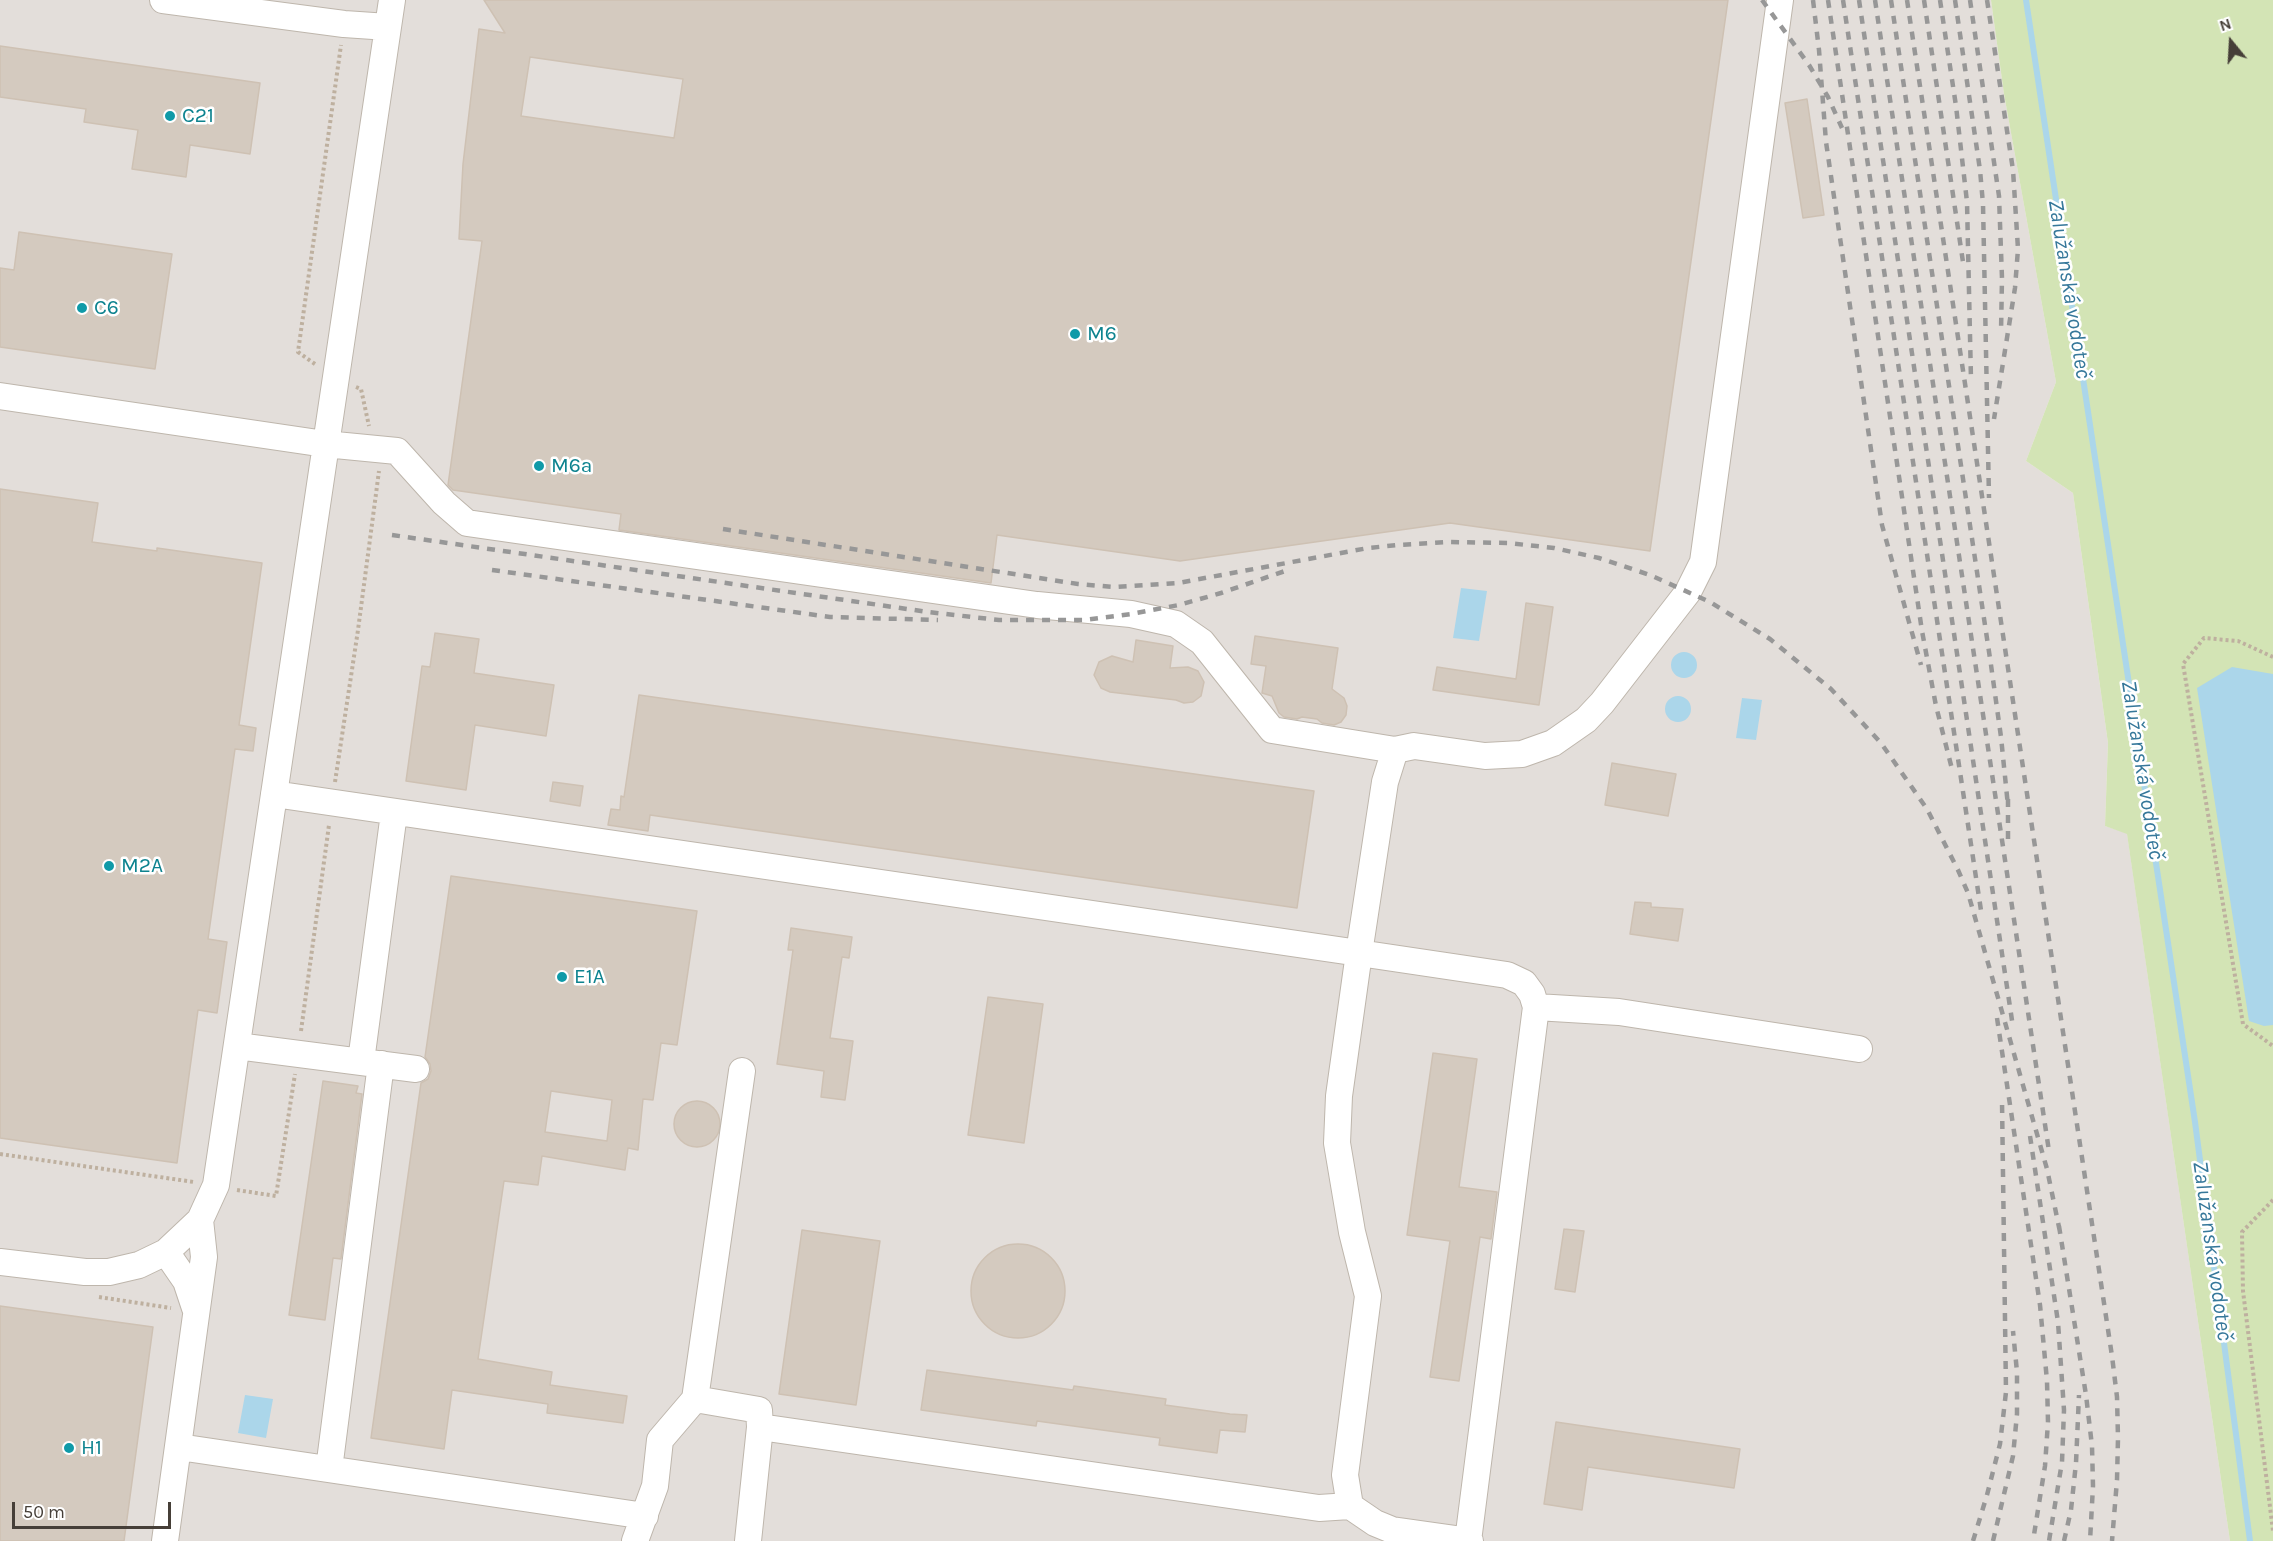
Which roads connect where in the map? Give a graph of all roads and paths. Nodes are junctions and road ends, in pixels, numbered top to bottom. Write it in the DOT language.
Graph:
graph roads {
  1 [pos="163,0"];
  2 [pos="392,0"];
  3 [pos="1780,0"];
  4 [pos="388,27"];
  5 [pos="0,396"];
  6 [pos="325,444"];
  7 [pos="2273,657"];
  8 [pos="1395,750"];
  9 [pos="274,794"];
  10 [pos="394,813"];
  11 [pos="1359,953"];
  12 [pos="1536,1007"];
  13 [pos="237,1046"];
  14 [pos="2273,1046"];
  15 [pos="1859,1049"];
  16 [pos="371,1062"];
  17 [pos="416,1069"];
  18 [pos="742,1071"];
  19 [pos="2273,1200"];
  20 [pos="200,1220"];
  21 [pos="166,1252"];
  22 [pos="0,1262"];
  23 [pos="196,1311"];
  24 [pos="696,1400"];
  25 [pos="760,1427"];
  26 [pos="179,1447"];
  27 [pos="329,1469"];
  28 [pos="1350,1506"];
  29 [pos="645,1516"];
  30 [pos="2273,1531"];
  31 [pos="165,1541"];
  32 [pos="635,1541"];
  33 [pos="748,1541"];
  34 [pos="1469,1541"];
  1 -- 4 [label="lane"];
  2 -- 4 [label="lane"];
  3 -- 8 [label="lane"];
  4 -- 6 [label="lane"];
  5 -- 6 [label="lane"];
  6 -- 8 [label="lane"];
  6 -- 9 [label="lane"];
  7 -- 14 [label="path"];
  8 -- 11 [label="lane"];
  9 -- 10 [label="lane"];
  9 -- 13 [label="lane"];
  10 -- 11 [label="lane"];
  10 -- 16 [label="lane"];
  11 -- 12 [label="lane"];
  11 -- 28 [label="lane"];
  12 -- 15 [label="lane"];
  12 -- 34 [label="lane"];
  13 -- 16 [label="lane"];
  13 -- 20 [label="lane"];
  16 -- 17 [label="lane"];
  16 -- 27 [label="lane"];
  18 -- 24 [label="lane"];
  19 -- 30 [label="path"];
  20 -- 21 [label="lane"];
  20 -- 23 [label="lane"];
  21 -- 22 [label="lane"];
  21 -- 23 [label="lane"];
  23 -- 26 [label="lane"];
  24 -- 25 [label="lane"];
  24 -- 29 [label="lane"];
  25 -- 28 [label="lane"];
  25 -- 33 [label="lane"];
  26 -- 27 [label="lane"];
  26 -- 31 [label="lane"];
  27 -- 29 [label="lane"];
  28 -- 34 [label="lane"];
  29 -- 32 [label="lane"];
}
